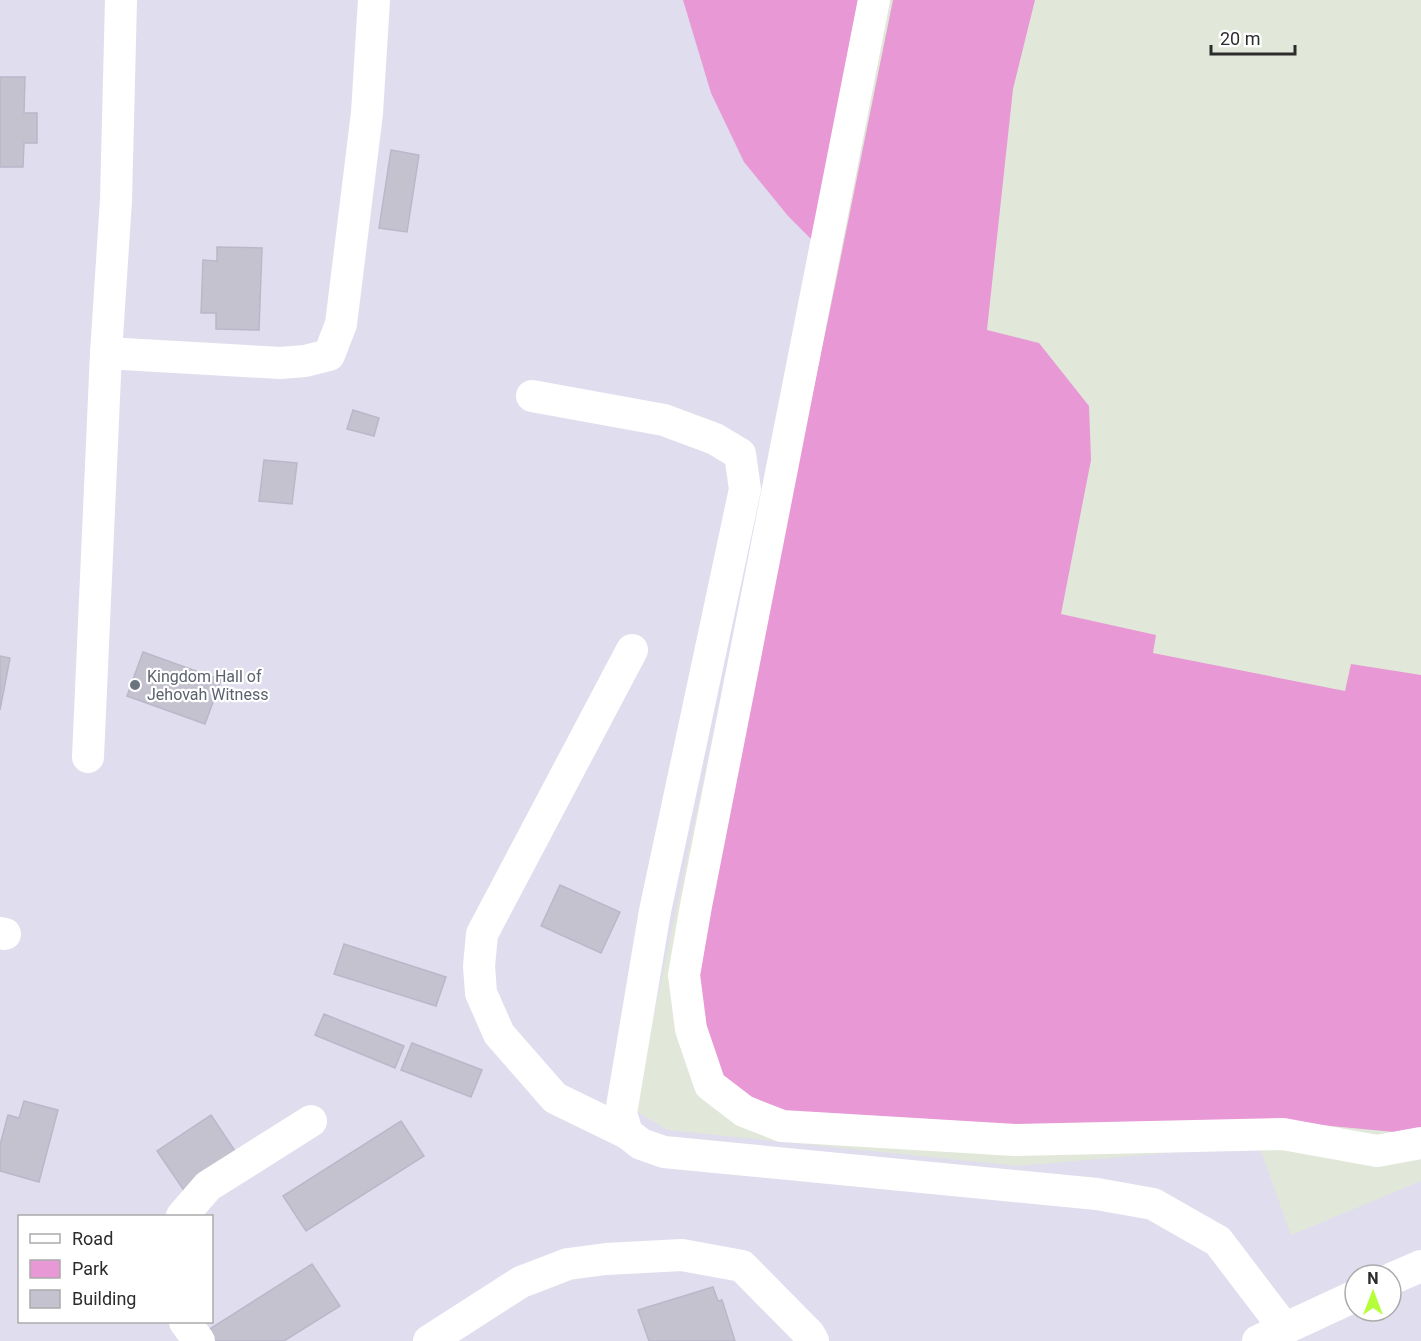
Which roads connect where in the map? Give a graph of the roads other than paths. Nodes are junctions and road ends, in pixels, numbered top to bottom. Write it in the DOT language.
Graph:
graph roads {
  1 [pos="121,0"];
  2 [pos="374,0"];
  3 [pos="874,0"];
  4 [pos="106,352"];
  5 [pos="532,396"];
  6 [pos="632,650"];
  7 [pos="88,757"];
  8 [pos="311,1120"];
  9 [pos="627,1133"];
  10 [pos="1421,1143"];
  11 [pos="183,1215"];
  12 [pos="1421,1266"];
  13 [pos="1403,1274"];
  14 [pos="1343,1302"];
  15 [pos="186,1323"];
  16 [pos="1271,1335"];
  17 [pos="199,1341"];
  18 [pos="429,1341"];
  19 [pos="813,1341"];
  1 -- 4 [label="street"];
  2 -- 4 [label="street"];
  3 -- 10 [label="street"];
  4 -- 7 [label="street"];
  5 -- 9 [label="street"];
  6 -- 9 [label="street"];
  8 -- 11 [label="street"];
  9 -- 16 [label="street"];
  12 -- 13 [label="street"];
  14 -- 16 [label="street"];
  15 -- 17 [label="street"];
  18 -- 19 [label="street"];
}
